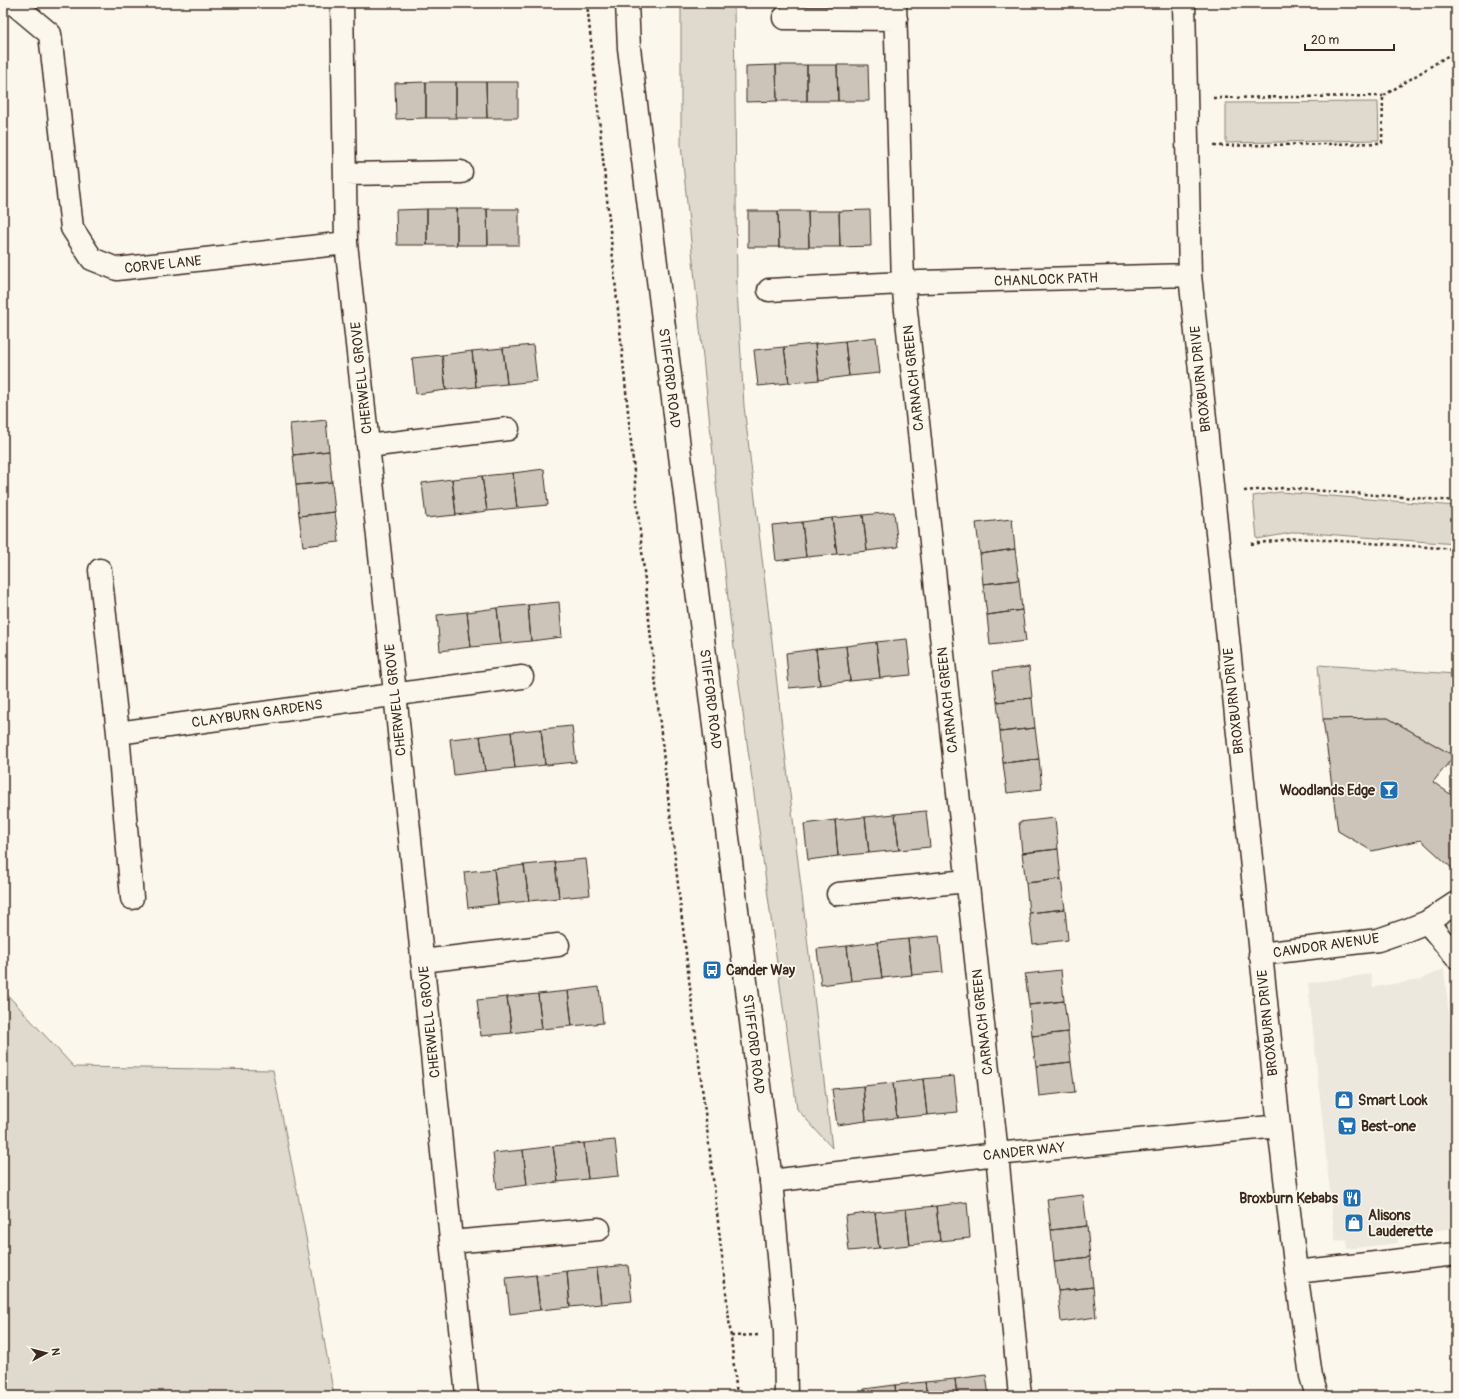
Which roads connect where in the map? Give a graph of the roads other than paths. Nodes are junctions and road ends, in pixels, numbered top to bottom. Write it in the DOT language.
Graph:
graph roads {
  1 [pos="13,3"];
  2 [pos="342,3"];
  3 [pos="627,3"];
  4 [pos="1184,3"];
  5 [pos="896,11"];
  6 [pos="784,18"];
  7 [pos="461,172"];
  8 [pos="345,174"];
  9 [pos="346,243"];
  10 [pos="1190,275"];
  11 [pos="902,283"];
  12 [pos="769,290"];
  13 [pos="508,429"];
  14 [pos="368,446"];
  15 [pos="100,570"];
  16 [pos="522,677"];
  17 [pos="395,693"];
  18 [pos="118,733"];
  19 [pos="967,881"];
  20 [pos="838,894"];
  21 [pos="132,898"];
  22 [pos="1456,903"];
  23 [pos="1427,922"];
  24 [pos="558,945"];
  25 [pos="1260,954"];
  26 [pos="1456,957"];
  27 [pos="422,961"];
  28 [pos="1278,1126"];
  29 [pos="996,1154"];
  30 [pos="771,1181"];
  31 [pos="599,1229"];
  32 [pos="451,1242"];
  33 [pos="1456,1254"];
  34 [pos="1296,1272"];
  35 [pos="467,1396"];
  36 [pos="786,1396"];
  37 [pos="1020,1396"];
  38 [pos="1317,1396"];
  1 -- 9 [label="street, CORVE LANE"];
  2 -- 8 [label="street, CHERWELL GROVE"];
  3 -- 30 [label="street, STIFFORD ROAD"];
  4 -- 10 [label="street, BROXBURN DRIVE"];
  5 -- 6 [label="street"];
  5 -- 11 [label="street, CARNACH GREEN"];
  7 -- 8 [label="street"];
  8 -- 9 [label="street, CHERWELL GROVE"];
  9 -- 14 [label="street, CHERWELL GROVE"];
  10 -- 11 [label="street, CHANLOCK PATH"];
  10 -- 25 [label="street, BROXBURN DRIVE"];
  11 -- 12 [label="street, CHANLOCK PATH"];
  11 -- 19 [label="street, CARNACH GREEN"];
  13 -- 14 [label="street"];
  14 -- 17 [label="street, CHERWELL GROVE"];
  15 -- 18 [label="street"];
  16 -- 17 [label="street, CLAYBURN GARDENS"];
  17 -- 18 [label="street, CLAYBURN GARDENS"];
  17 -- 27 [label="street, CHERWELL GROVE"];
  18 -- 21 [label="street"];
  19 -- 20 [label="street"];
  19 -- 29 [label="street, CARNACH GREEN"];
  22 -- 23 [label="street, CAWDOR AVENUE"];
  23 -- 25 [label="street, CAWDOR AVENUE"];
  23 -- 26 [label="street"];
  24 -- 27 [label="street"];
  25 -- 28 [label="street, BROXBURN DRIVE"];
  27 -- 32 [label="street, CHERWELL GROVE"];
  28 -- 29 [label="street, CANDER WAY"];
  28 -- 34 [label="street, BROXBURN DRIVE"];
  29 -- 30 [label="street, CANDER WAY"];
  29 -- 37 [label="street, CARNACH GREEN"];
  30 -- 36 [label="street, STIFFORD ROAD"];
  31 -- 32 [label="street"];
  32 -- 35 [label="street, CHERWELL GROVE"];
  33 -- 34 [label="street"];
  34 -- 38 [label="street, BROXBURN DRIVE"];
}
